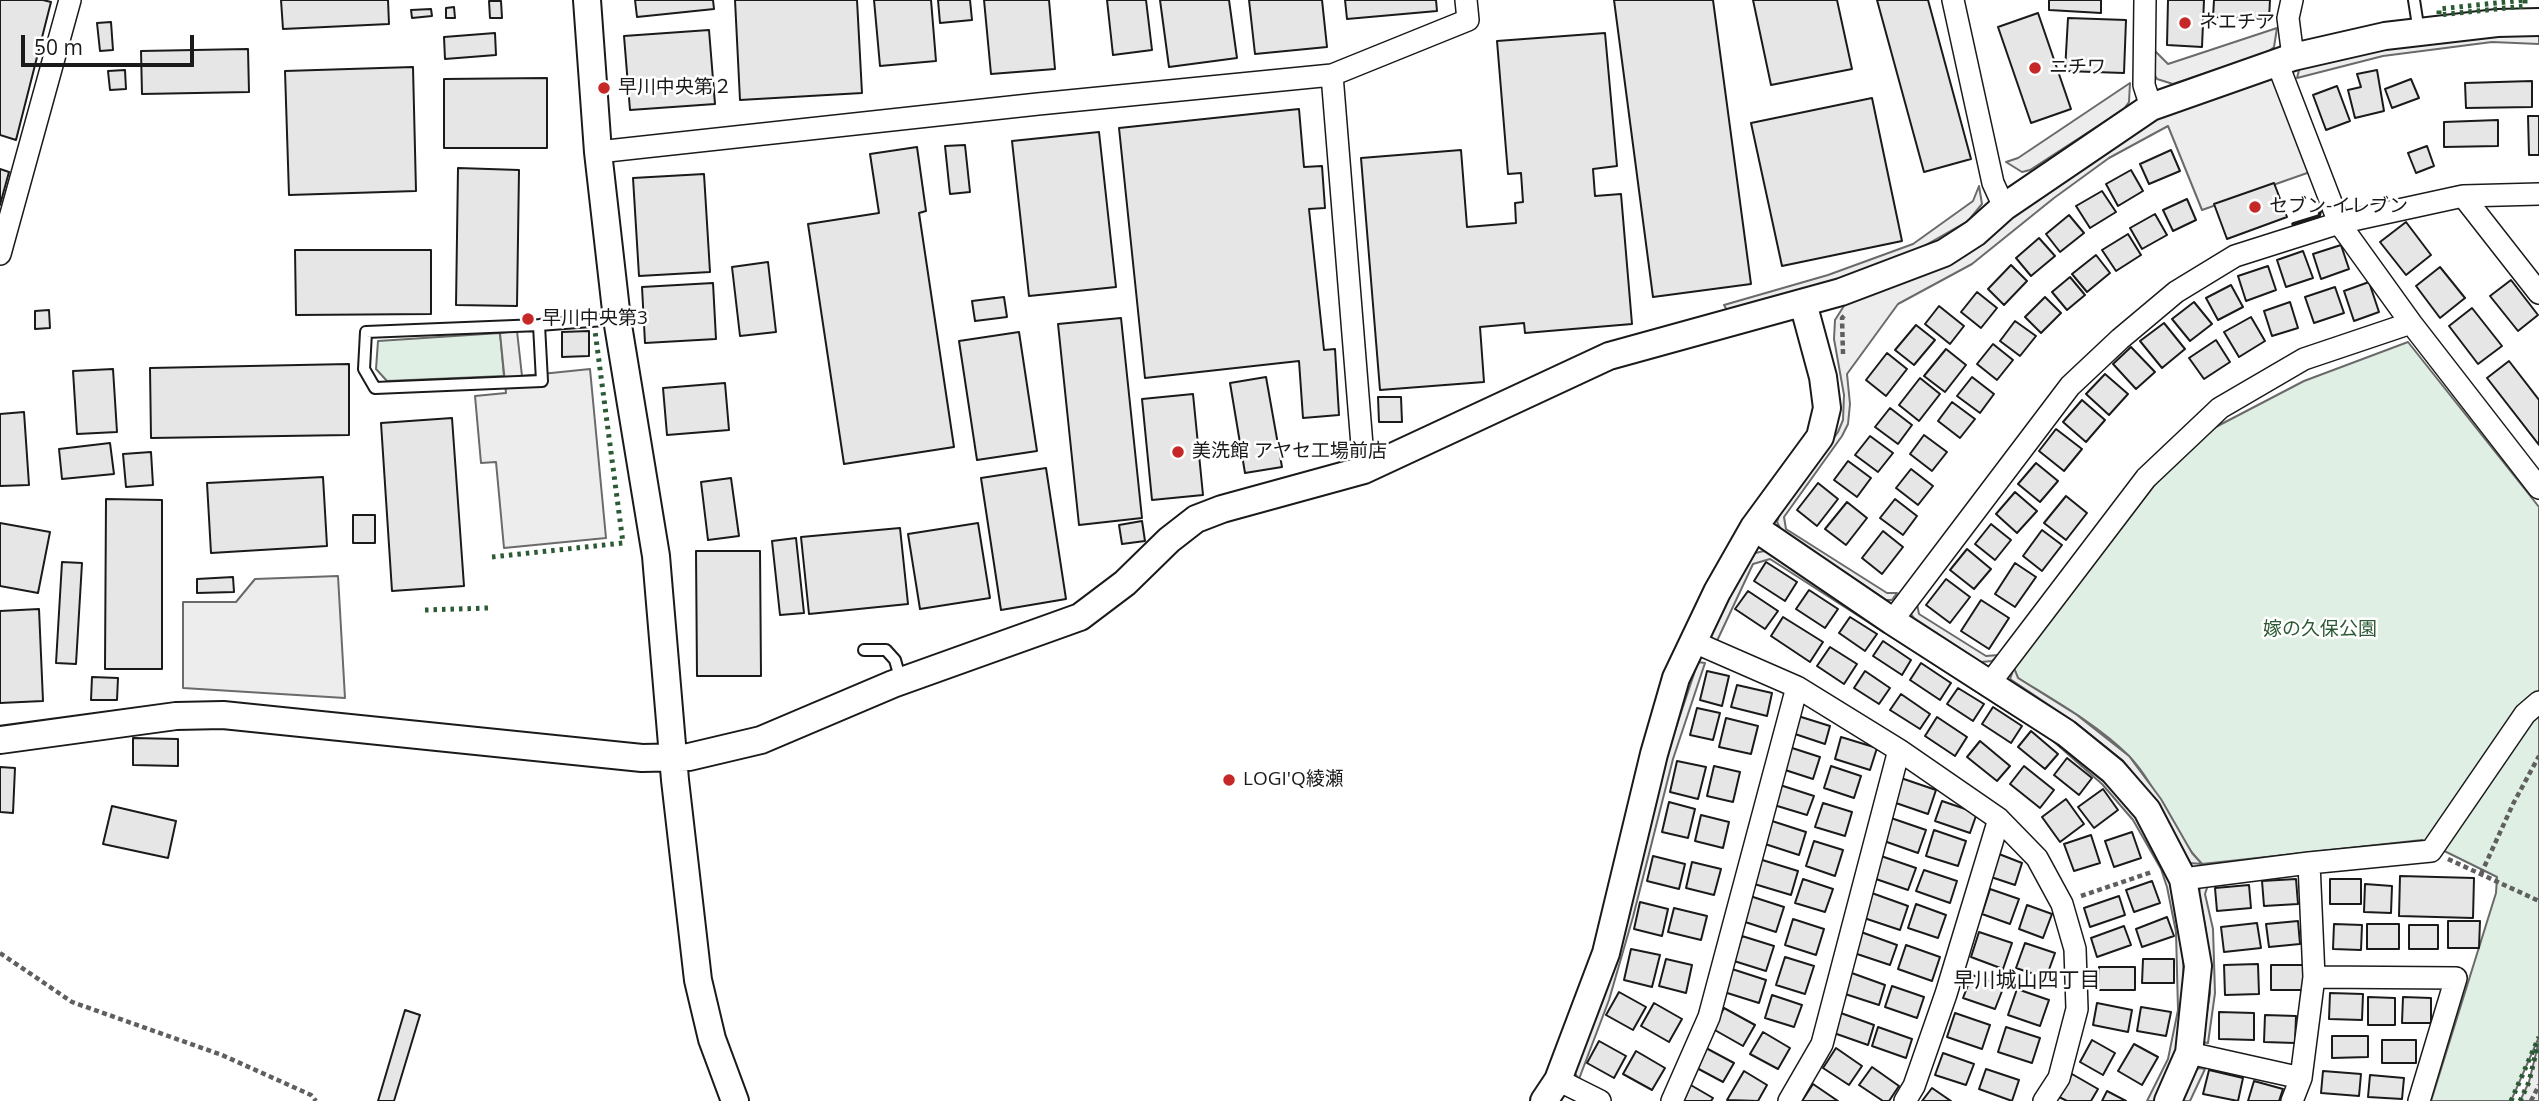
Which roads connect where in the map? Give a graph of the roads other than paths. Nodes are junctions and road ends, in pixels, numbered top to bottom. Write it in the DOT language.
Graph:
graph roads {
  1 [pos="70,0"];
  2 [pos="587,0"];
  3 [pos="1466,0"];
  4 [pos="1953,0"];
  5 [pos="2144,0"];
  6 [pos="2292,0"];
  7 [pos="2414,0"];
  8 [pos="2539,22"];
  9 [pos="2419,32"];
  10 [pos="2285,60"];
  11 [pos="1332,75"];
  12 [pos="2151,107"];
  13 [pos="598,152"];
  14 [pos="2539,194"];
  15 [pos="2463,196"];
  16 [pos="2004,207"];
  17 [pos="2339,223"];
  18 [pos="0,254"];
  19 [pos="2539,293"];
  20 [pos="1803,303"];
  21 [pos="617,319"];
  22 [pos="2412,323"];
  23 [pos="540,325"];
  24 [pos="1363,470"];
  25 [pos="2539,488"];
  26 [pos="1754,527"];
  27 [pos="1892,621"];
  28 [pos="1694,642"];
  29 [pos="864,650"];
  30 [pos="901,681"];
  31 [pos="1990,683"];
  32 [pos="1797,687"];
  33 [pos="2539,702"];
  34 [pos="0,740"];
  35 [pos="1899,750"];
  36 [pos="674,757"];
  37 [pos="1998,819"];
  38 [pos="2309,863"];
  39 [pos="2180,872"];
  40 [pos="2314,977"];
  41 [pos="2189,1053"];
  42 [pos="2301,1077"];
  43 [pos="1551,1091"];
  44 [pos="735,1101"];
  45 [pos="1600,1101"];
  46 [pos="1672,1101"];
  47 [pos="1789,1101"];
  48 [pos="1905,1101"];
  49 [pos="2044,1101"];
  50 [pos="2168,1101"];
  51 [pos="2292,1101"];
  52 [pos="2419,1101"];
  1 -- 18 [label="street"];
  2 -- 13 [label="street"];
  3 -- 11 [label="street"];
  4 -- 16 [label="street"];
  5 -- 12 [label="street"];
  6 -- 10 [label="street"];
  7 -- 9 [label="lane"];
  8 -- 9 [label="street"];
  9 -- 10 [label="street"];
  10 -- 12 [label="street"];
  10 -- 17 [label="street"];
  11 -- 13 [label="street"];
  11 -- 24 [label="street"];
  12 -- 16 [label="street"];
  13 -- 21 [label="street"];
  14 -- 15 [label="street"];
  15 -- 17 [label="street"];
  15 -- 19 [label="street"];
  16 -- 20 [label="street"];
  17 -- 22 [label="street"];
  17 -- 27 [label="street"];
  20 -- 24 [label="street"];
  20 -- 26 [label="street"];
  21 -- 23 [label="lane"];
  21 -- 36 [label="street"];
  22 -- 25 [label="street"];
  22 -- 31 [label="street"];
  23 -- 23 [label="lane"];
  24 -- 30 [label="street"];
  26 -- 27 [label="street"];
  26 -- 28 [label="street"];
  27 -- 31 [label="street"];
  28 -- 32 [label="street"];
  28 -- 43 [label="street"];
  29 -- 30 [label="lane"];
  30 -- 36 [label="street"];
  31 -- 39 [label="street"];
  32 -- 35 [label="street"];
  32 -- 46 [label="street"];
  33 -- 38 [label="street"];
  34 -- 36 [label="street"];
  35 -- 37 [label="street"];
  35 -- 47 [label="street"];
  36 -- 44 [label="street"];
  37 -- 48 [label="street"];
  37 -- 49 [label="street"];
  38 -- 39 [label="street"];
  38 -- 40 [label="street"];
  39 -- 41 [label="street"];
  40 -- 42 [label="street"];
  40 -- 52 [label="street"];
  41 -- 42 [label="street"];
  41 -- 50 [label="street"];
  42 -- 51 [label="street"];
  43 -- 45 [label="street"];
}
